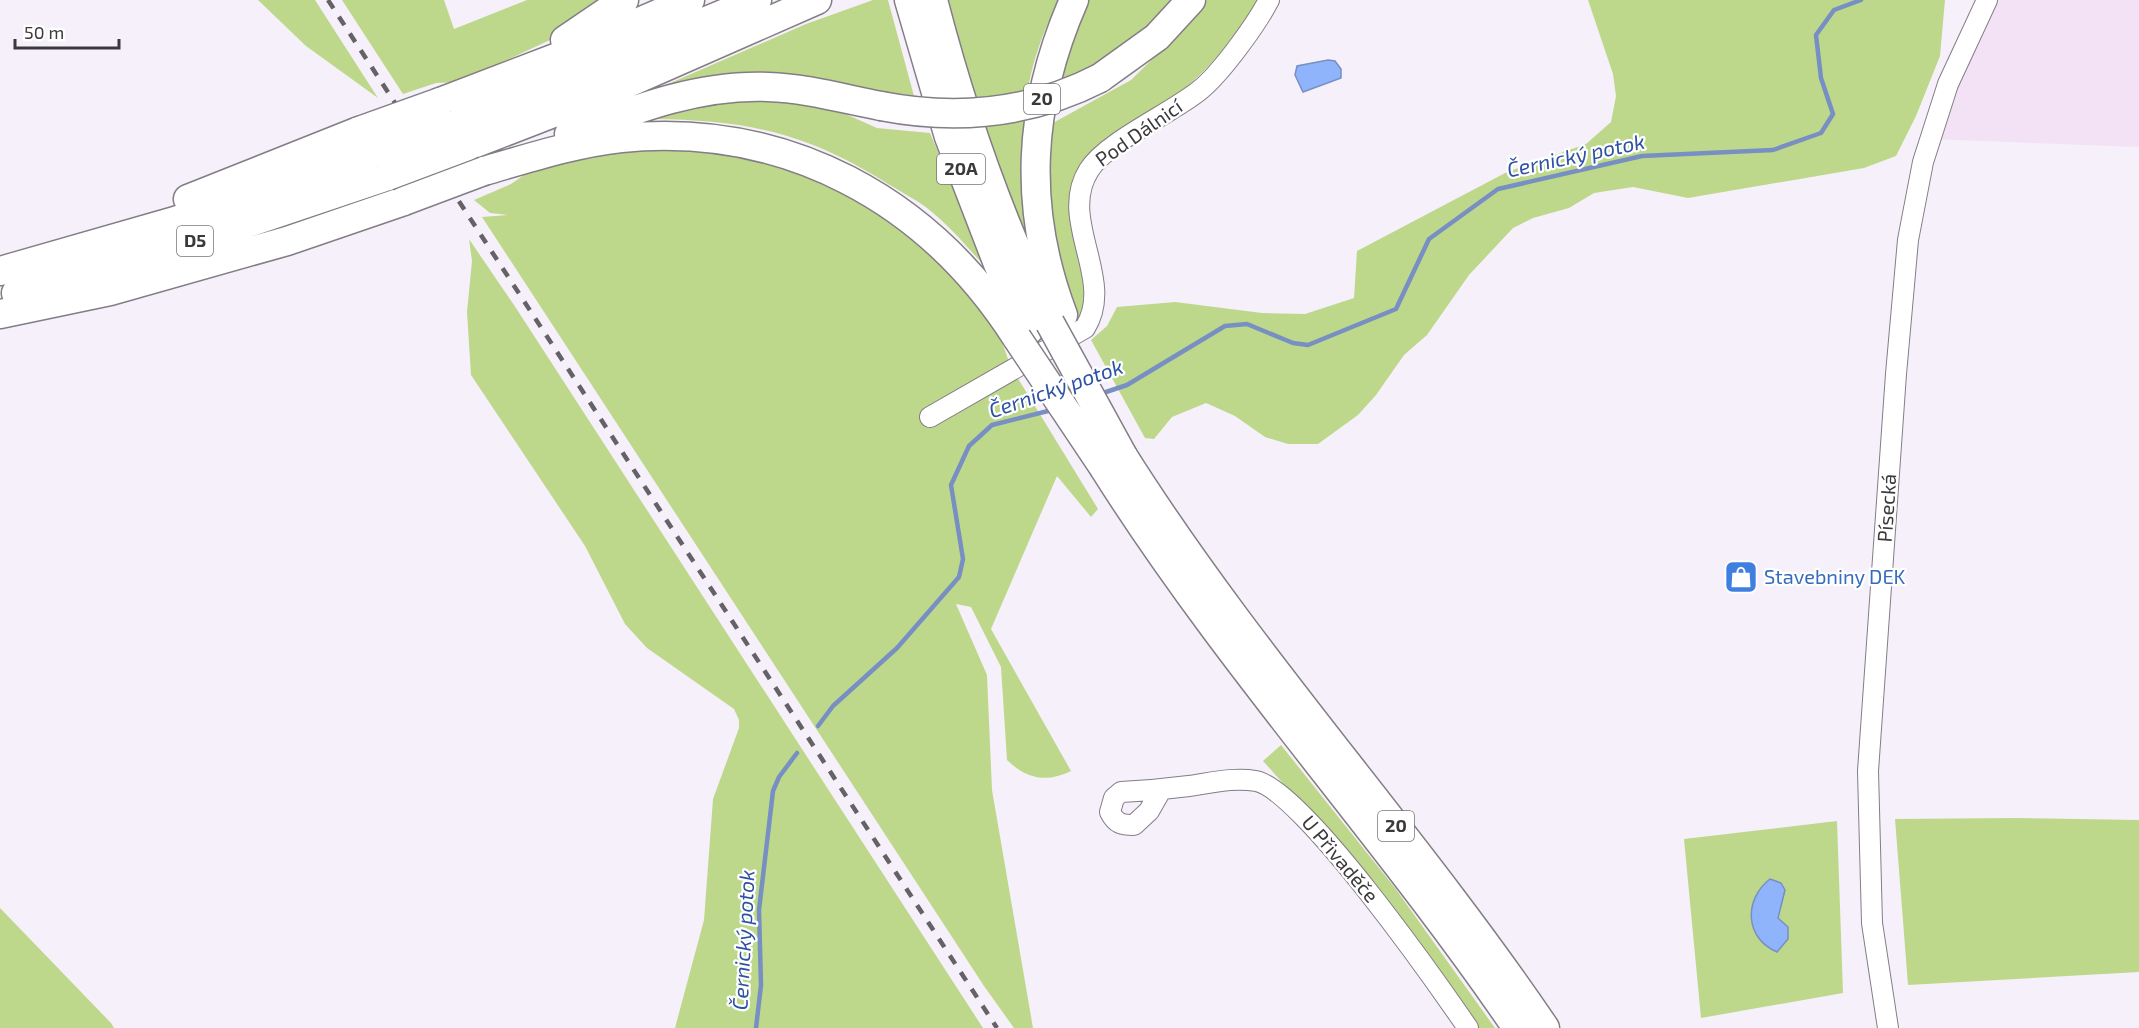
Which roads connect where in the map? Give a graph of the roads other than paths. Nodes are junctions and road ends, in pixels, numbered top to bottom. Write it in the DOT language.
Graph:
graph roads {
  1 [pos="624,0"];
  2 [pos="690,0"];
  3 [pos="757,0"];
  4 [pos="817,0"];
  5 [pos="909,0"];
  6 [pos="933,0"];
  7 [pos="1074,0"];
  8 [pos="1191,0"];
  9 [pos="1269,0"];
  10 [pos="1987,0"];
  11 [pos="454,125"];
  12 [pos="373,154"];
  13 [pos="484,171"];
  14 [pos="0,271"];
  15 [pos="0,297"];
  16 [pos="0,314"];
  17 [pos="1040,328"];
  18 [pos="930,417"];
  19 [pos="1113,462"];
  20 [pos="1161,790"];
  21 [pos="1468,1028"];
  22 [pos="1517,1028"];
  23 [pos="1545,1028"];
  24 [pos="1888,1028"];
  1 -- 11 [label="highway"];
  2 -- 11 [label="highway"];
  3 -- 11 [label="highway, D5"];
  4 -- 11 [label="highway, D5"];
  5 -- 17 [label="highway, 20A"];
  6 -- 17 [label="highway"];
  7 -- 17 [label="highway, 20"];
  8 -- 13 [label="highway, bridge"];
  9 -- 18 [label="street, Pod Dálnicí"];
  10 -- 24 [label="street, Písecká"];
  11 -- 12 [label="highway, D5, bridge"];
  11 -- 12 [label="highway, bridge"];
  12 -- 14 [label="highway"];
  12 -- 15 [label="highway, D5"];
  13 -- 16 [label="highway, bridge"];
  13 -- 17 [label="highway"];
  17 -- 19 [label="highway, 20, bridge"];
  17 -- 19 [label="highway, 20, bridge"];
  19 -- 22 [label="highway, 20"];
  19 -- 23 [label="highway, 20"];
  20 -- 21 [label="street, U Přivaděče"];
}
